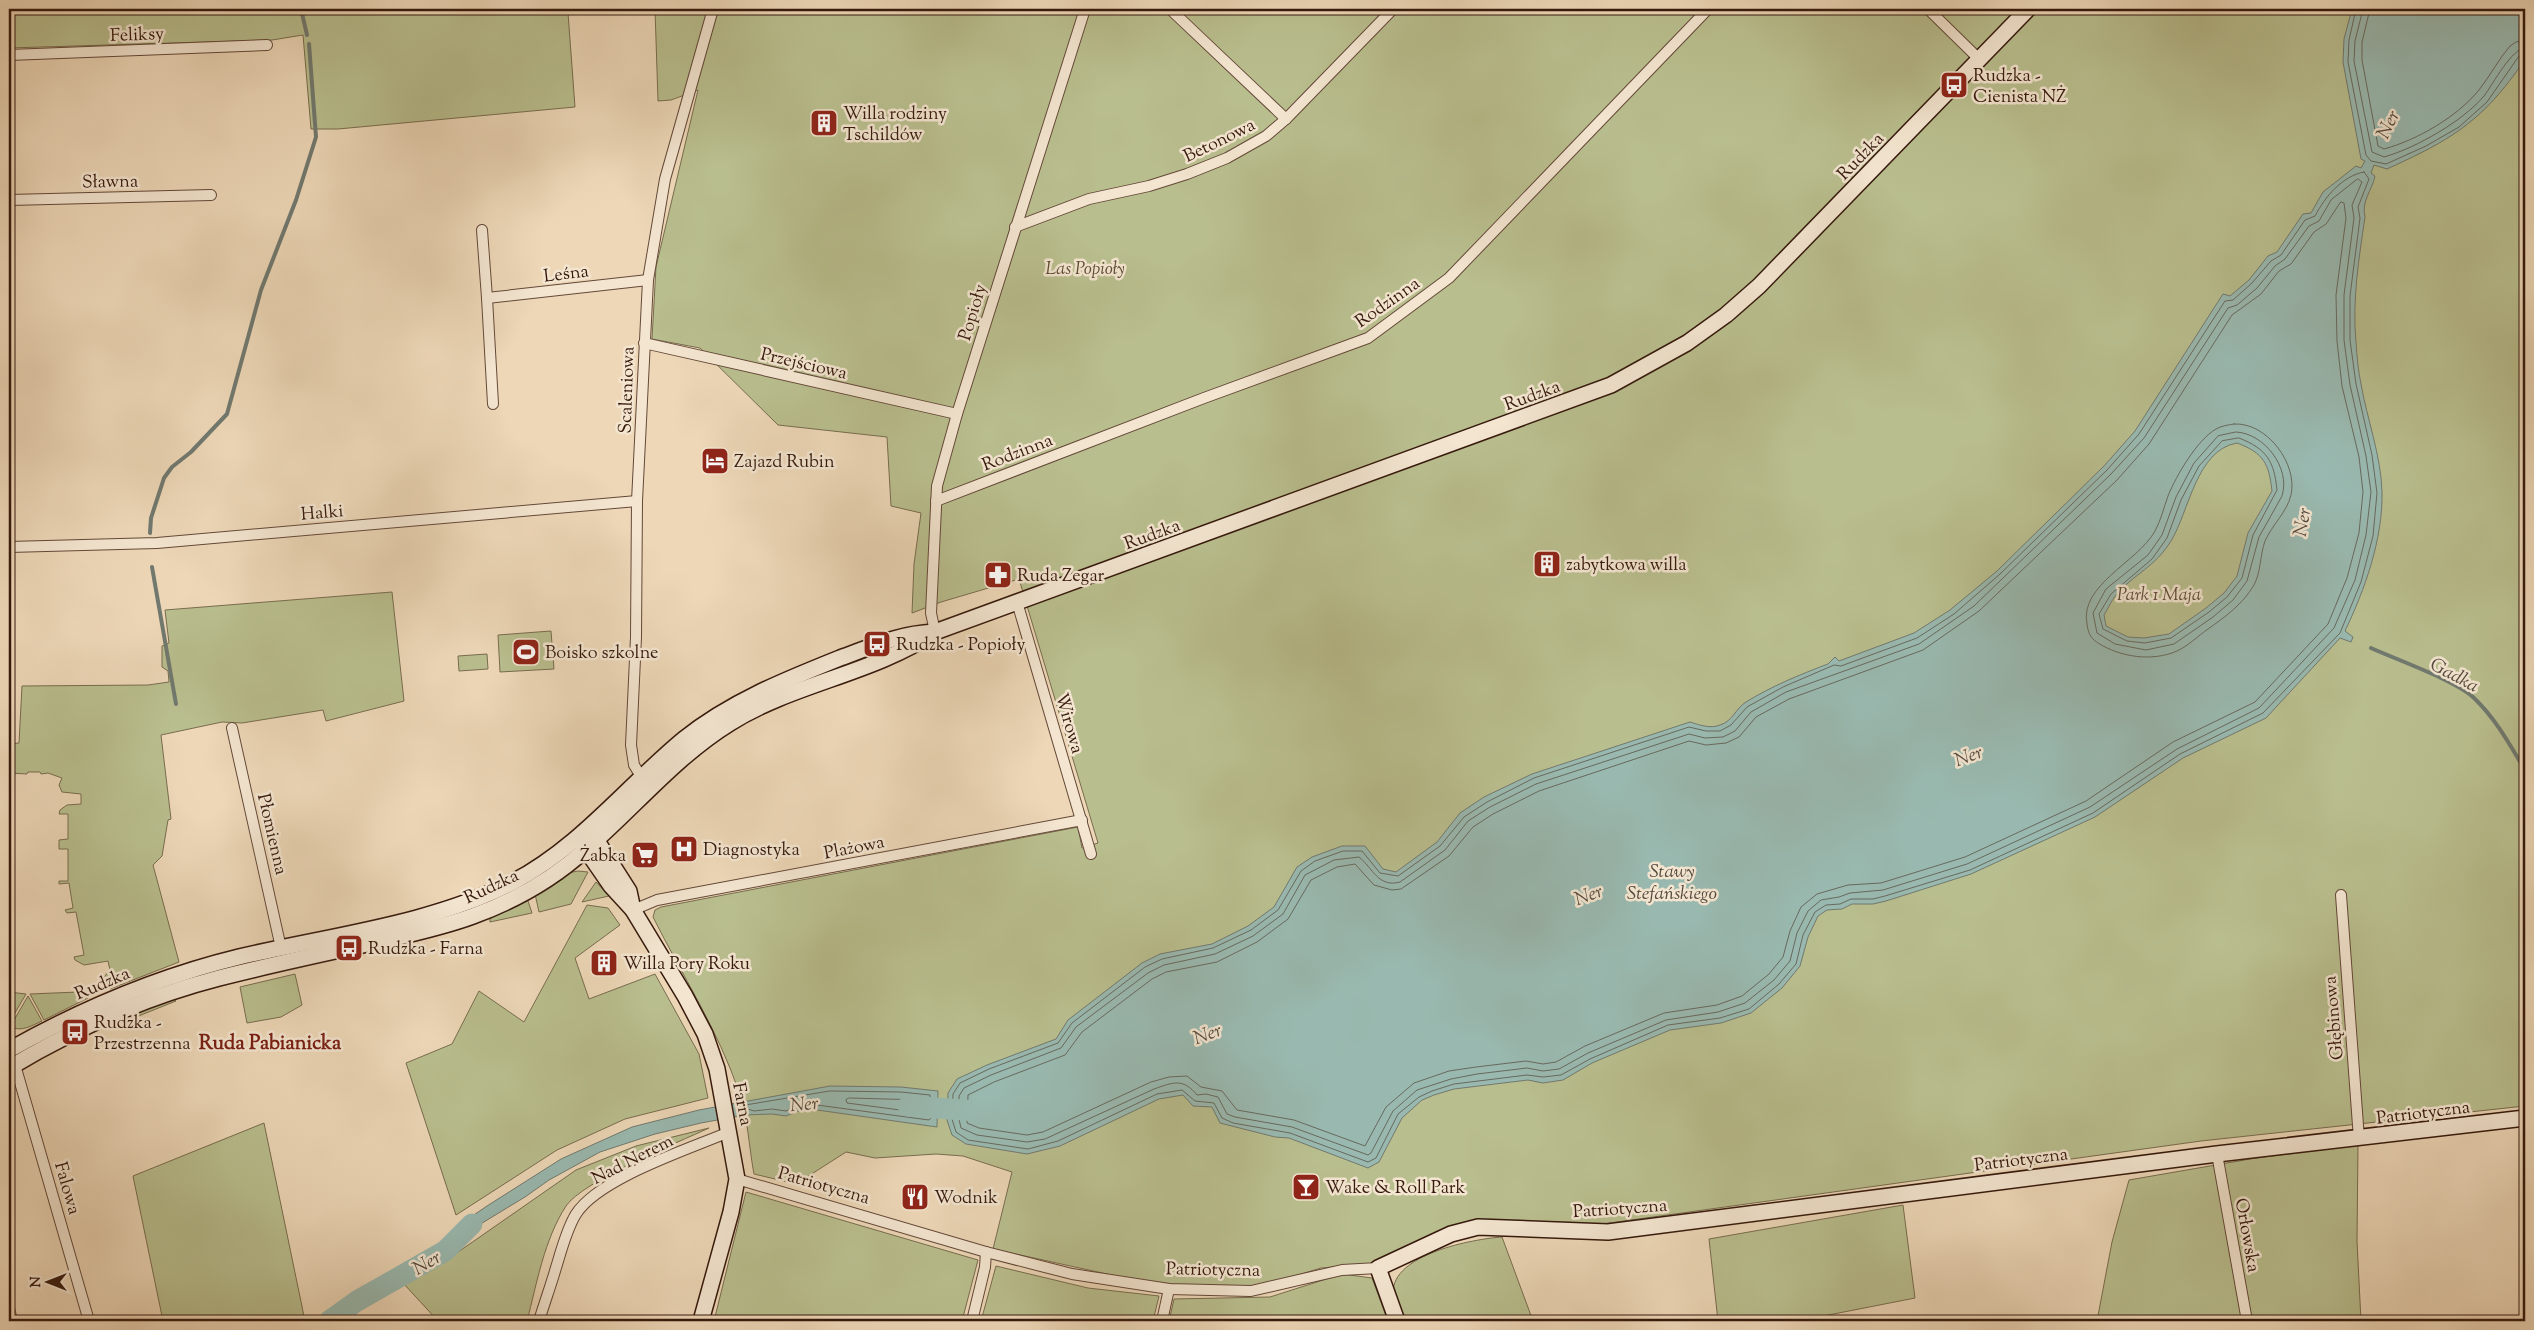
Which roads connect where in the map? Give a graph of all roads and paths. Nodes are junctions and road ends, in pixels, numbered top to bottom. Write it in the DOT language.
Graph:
graph roads {
  1 [pos="712,9"];
  2 [pos="1085,9"];
  3 [pos="1170,9"];
  4 [pos="1393,9"];
  5 [pos="1708,9"];
  6 [pos="1928,9"];
  7 [pos="2028,9"];
  8 [pos="267,45"];
  9 [pos="9,55"];
  10 [pos="1979,59"];
  11 [pos="1286,119"];
  12 [pos="211,195"];
  13 [pos="9,200"];
  14 [pos="1015,228"];
  15 [pos="482,230"];
  16 [pos="648,280"];
  17 [pos="487,298"];
  18 [pos="644,343"];
  19 [pos="493,404"];
  20 [pos="957,414"];
  21 [pos="638,501"];
  22 [pos="936,501"];
  23 [pos="9,548"];
  24 [pos="1017,602"];
  25 [pos="935,632"];
  26 [pos="232,728"];
  27 [pos="642,778"];
  28 [pos="1082,820"];
  29 [pos="587,839"];
  30 [pos="1091,854"];
  31 [pos="2341,895"];
  32 [pos="633,910"];
  33 [pos="281,948"];
  34 [pos="9,1050"];
  35 [pos="12,1066"];
  36 [pos="2525,1118"];
  37 [pos="728,1128"];
  38 [pos="2359,1139"];
  39 [pos="2217,1154"];
  40 [pos="737,1179"];
  41 [pos="986,1252"];
  42 [pos="1378,1268"];
  43 [pos="1169,1288"];
  44 [pos="89,1321"];
  45 [pos="539,1321"];
  46 [pos="701,1321"];
  47 [pos="972,1321"];
  48 [pos="1162,1321"];
  49 [pos="1398,1321"];
  50 [pos="2247,1321"];
  1 -- 16 [label="street, Scaleniowa"];
  2 -- 14 [label="street, Popioły"];
  3 -- 11 [label="street"];
  4 -- 11 [label="street, Betonowa"];
  5 -- 22 [label="street, Rodzinna"];
  6 -- 10 [label="street"];
  7 -- 10 [label="street, Rudzka"];
  8 -- 9 [label="street, Feliksy"];
  10 -- 24 [label="street, Rudzka"];
  11 -- 14 [label="street, Betonowa"];
  12 -- 13 [label="street, Sławna"];
  14 -- 20 [label="street, Popioły"];
  15 -- 17 [label="street"];
  16 -- 17 [label="street, Leśna"];
  16 -- 18 [label="street, Scaleniowa"];
  17 -- 19 [label="street"];
  18 -- 20 [label="street, Przejściowa"];
  18 -- 21 [label="street, Scaleniowa"];
  20 -- 22 [label="street, Popioły"];
  21 -- 23 [label="street, Halki"];
  21 -- 27 [label="street, Scaleniowa"];
  22 -- 25 [label="street, Popioły"];
  24 -- 25 [label="street, Rudzka"];
  24 -- 28 [label="street, Wirowa"];
  25 -- 27 [label="street, Rudzka"];
  25 -- 29 [label="street, Rudzka"];
  26 -- 33 [label="street, Płomienna"];
  27 -- 29 [label="street, Rudzka"];
  28 -- 30 [label="street, Wirowa"];
  28 -- 32 [label="street, Plażowa"];
  29 -- 32 [label="street, Farna"];
  29 -- 33 [label="street, Rudzka"];
  29 -- 35 [label="street, Rudzka"];
  31 -- 38 [label="street, Głębinowa"];
  32 -- 37 [label="street, Farna"];
  33 -- 34 [label="street, Rudzka"];
  34 -- 35 [label="street"];
  35 -- 44 [label="street, Falowa"];
  36 -- 38 [label="street, Patriotyczna"];
  37 -- 40 [label="street, Farna"];
  37 -- 45 [label="street, Nad Nerem"];
  38 -- 39 [label="street, Patriotyczna"];
  39 -- 42 [label="street, Patriotyczna"];
  39 -- 50 [label="street, Orłowska"];
  40 -- 41 [label="street, Patriotyczna"];
  40 -- 46 [label="street, Farna"];
  41 -- 43 [label="street, Patriotyczna"];
  41 -- 47 [label="street"];
  42 -- 43 [label="street, Patriotyczna"];
  42 -- 49 [label="street"];
  43 -- 48 [label="street"];
}
